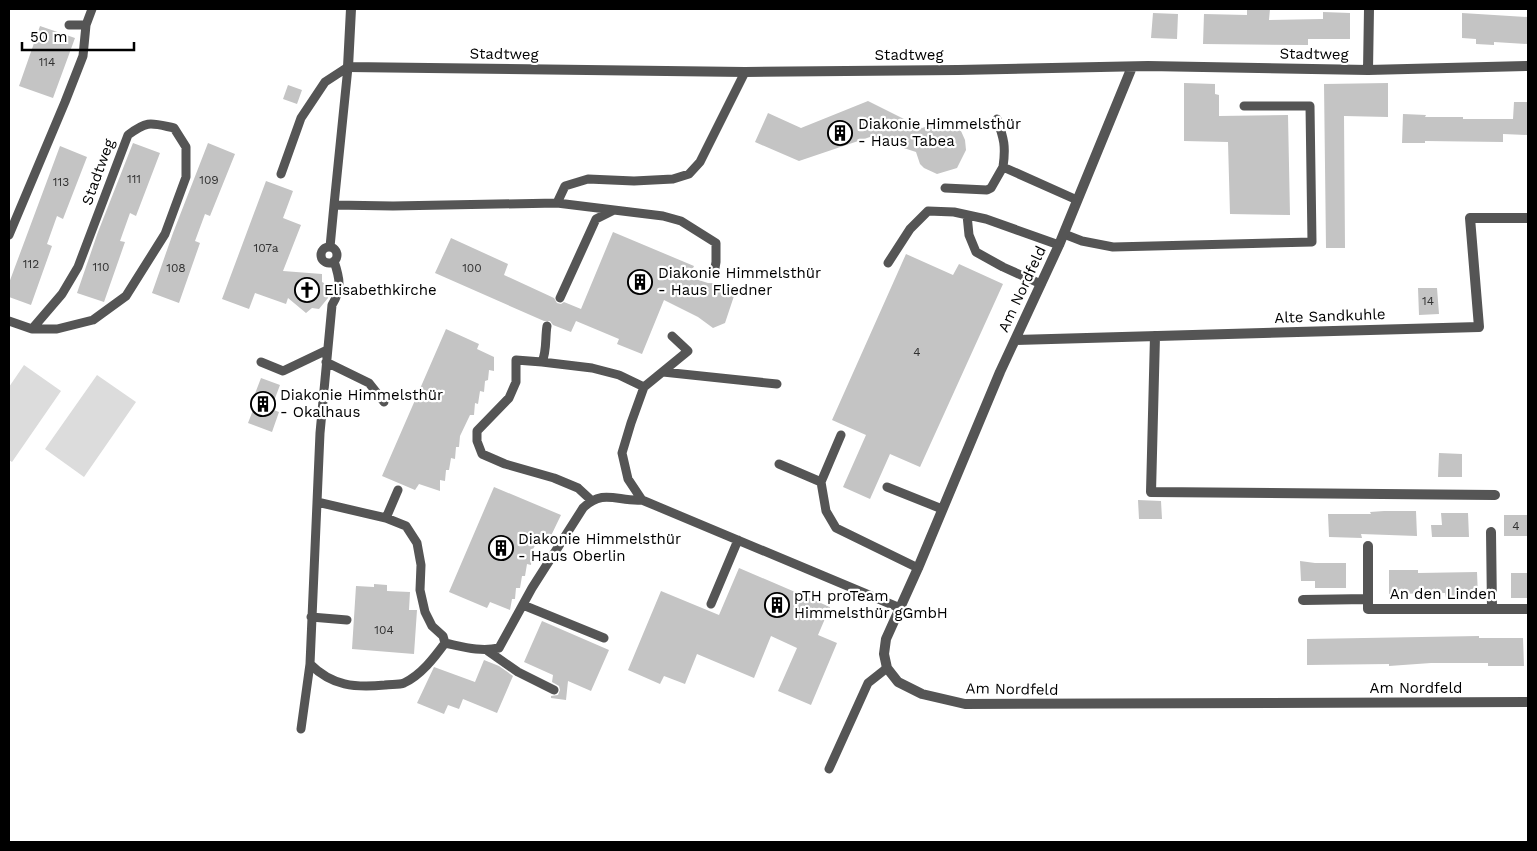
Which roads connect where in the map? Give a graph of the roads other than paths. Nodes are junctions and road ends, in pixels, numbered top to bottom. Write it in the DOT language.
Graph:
graph roads {
  1 [pos="92,9"];
  2 [pos="351,9"];
  3 [pos="1369,9"];
  4 [pos="69,24"];
  5 [pos="86,25"];
  6 [pos="1528,66"];
  7 [pos="348,67"];
  8 [pos="1132,67"];
  9 [pos="1368,70"];
  10 [pos="745,72"];
  11 [pos="1244,106"];
  12 [pos="997,119"];
  13 [pos="1003,167"];
  14 [pos="280,174"];
  15 [pos="945,188"];
  16 [pos="1077,200"];
  17 [pos="557,203"];
  18 [pos="334,205"];
  19 [pos="614,210"];
  20 [pos="967,215"];
  21 [pos="1528,218"];
  22 [pos="9,234"];
  23 [pos="1064,234"];
  24 [pos="1059,245"];
  25 [pos="888,263"];
  26 [pos="714,274"];
  27 [pos="1041,284"];
  28 [pos="560,298"];
  29 [pos="9,321"];
  30 [pos="547,326"];
  31 [pos="32,329"];
  32 [pos="672,336"];
  33 [pos="1155,336"];
  34 [pos="1015,340"];
  35 [pos="328,350"];
  36 [pos="261,362"];
  37 [pos="326,362"];
  38 [pos="542,362"];
  39 [pos="663,372"];
  40 [pos="777,384"];
  41 [pos="644,387"];
  42 [pos="384,402"];
  43 [pos="840,435"];
  44 [pos="779,464"];
  45 [pos="821,482"];
  46 [pos="887,487"];
  47 [pos="398,490"];
  48 [pos="1495,495"];
  49 [pos="591,500"];
  50 [pos="642,500"];
  51 [pos="317,502"];
  52 [pos="942,509"];
  53 [pos="386,518"];
  54 [pos="1491,532"];
  55 [pos="738,540"];
  56 [pos="1368,546"];
  57 [pos="918,568"];
  58 [pos="1368,599"];
  59 [pos="1303,600"];
  60 [pos="710,604"];
  61 [pos="523,605"];
  62 [pos="900,608"];
  63 [pos="1492,609"];
  64 [pos="1528,609"];
  65 [pos="311,617"];
  66 [pos="347,620"];
  67 [pos="604,638"];
  68 [pos="445,643"];
  69 [pos="488,651"];
  70 [pos="310,664"];
  71 [pos="887,668"];
  72 [pos="554,690"];
  73 [pos="1528,702"];
  74 [pos="301,729"];
  75 [pos="829,768"];
  1 -- 5 [label="lane"];
  2 -- 7 [label="street"];
  3 -- 9 [label="street"];
  4 -- 5 [label="lane"];
  5 -- 22 [label="lane"];
  6 -- 9 [label="street, Stadtweg"];
  7 -- 10 [label="street, Stadtweg"];
  7 -- 14 [label="lane"];
  7 -- 18 [label="lane"];
  8 -- 9 [label="street, Stadtweg"];
  8 -- 10 [label="street, Stadtweg"];
  8 -- 16 [label="street, Am Nordfeld"];
  10 -- 17 [label="lane"];
  11 -- 23 [label="lane"];
  12 -- 13 [label="lane"];
  13 -- 15 [label="lane"];
  13 -- 16 [label="lane"];
  16 -- 23 [label="street, Am Nordfeld"];
  17 -- 18 [label="lane"];
  17 -- 19 [label="lane"];
  18 -- 35 [label="lane"];
  19 -- 26 [label="lane"];
  19 -- 28 [label="lane"];
  20 -- 24 [label="lane"];
  20 -- 25 [label="lane"];
  20 -- 27 [label="lane"];
  21 -- 33 [label="street, Alte Sandkuhle"];
  23 -- 24 [label="street, Am Nordfeld"];
  24 -- 27 [label="street, Am Nordfeld"];
  27 -- 34 [label="street, Am Nordfeld"];
  29 -- 31 [label="lane, Stadtweg"];
  30 -- 38 [label="lane"];
  31 -- 31 [label="lane, Stadtweg"];
  32 -- 39 [label="lane"];
  33 -- 34 [label="street, Alte Sandkuhle"];
  33 -- 48 [label="street"];
  34 -- 52 [label="street, Am Nordfeld"];
  35 -- 36 [label="lane"];
  35 -- 37 [label="lane"];
  37 -- 42 [label="lane"];
  37 -- 51 [label="lane"];
  38 -- 41 [label="lane"];
  38 -- 49 [label="lane"];
  39 -- 40 [label="lane"];
  39 -- 41 [label="lane"];
  41 -- 50 [label="lane"];
  43 -- 45 [label="lane"];
  44 -- 45 [label="lane"];
  45 -- 57 [label="lane"];
  46 -- 52 [label="lane"];
  47 -- 53 [label="lane"];
  49 -- 50 [label="lane"];
  49 -- 61 [label="lane"];
  50 -- 55 [label="lane"];
  51 -- 53 [label="lane"];
  51 -- 65 [label="lane"];
  52 -- 57 [label="street, Am Nordfeld"];
  53 -- 68 [label="lane"];
  54 -- 63 [label="street"];
  55 -- 60 [label="lane"];
  55 -- 62 [label="lane"];
  56 -- 58 [label="street, An den Linden"];
  57 -- 62 [label="street, Am Nordfeld"];
  58 -- 59 [label="street, An den Linden"];
  58 -- 63 [label="street, An den Linden"];
  61 -- 67 [label="lane"];
  61 -- 69 [label="lane"];
  62 -- 71 [label="street, Am Nordfeld"];
  63 -- 64 [label="street, An den Linden"];
  65 -- 66 [label="lane"];
  65 -- 70 [label="lane"];
  68 -- 69 [label="lane"];
  68 -- 70 [label="lane"];
  69 -- 72 [label="lane"];
  70 -- 74 [label="lane"];
  71 -- 73 [label="street, Am Nordfeld"];
  71 -- 75 [label="lane"];
}
